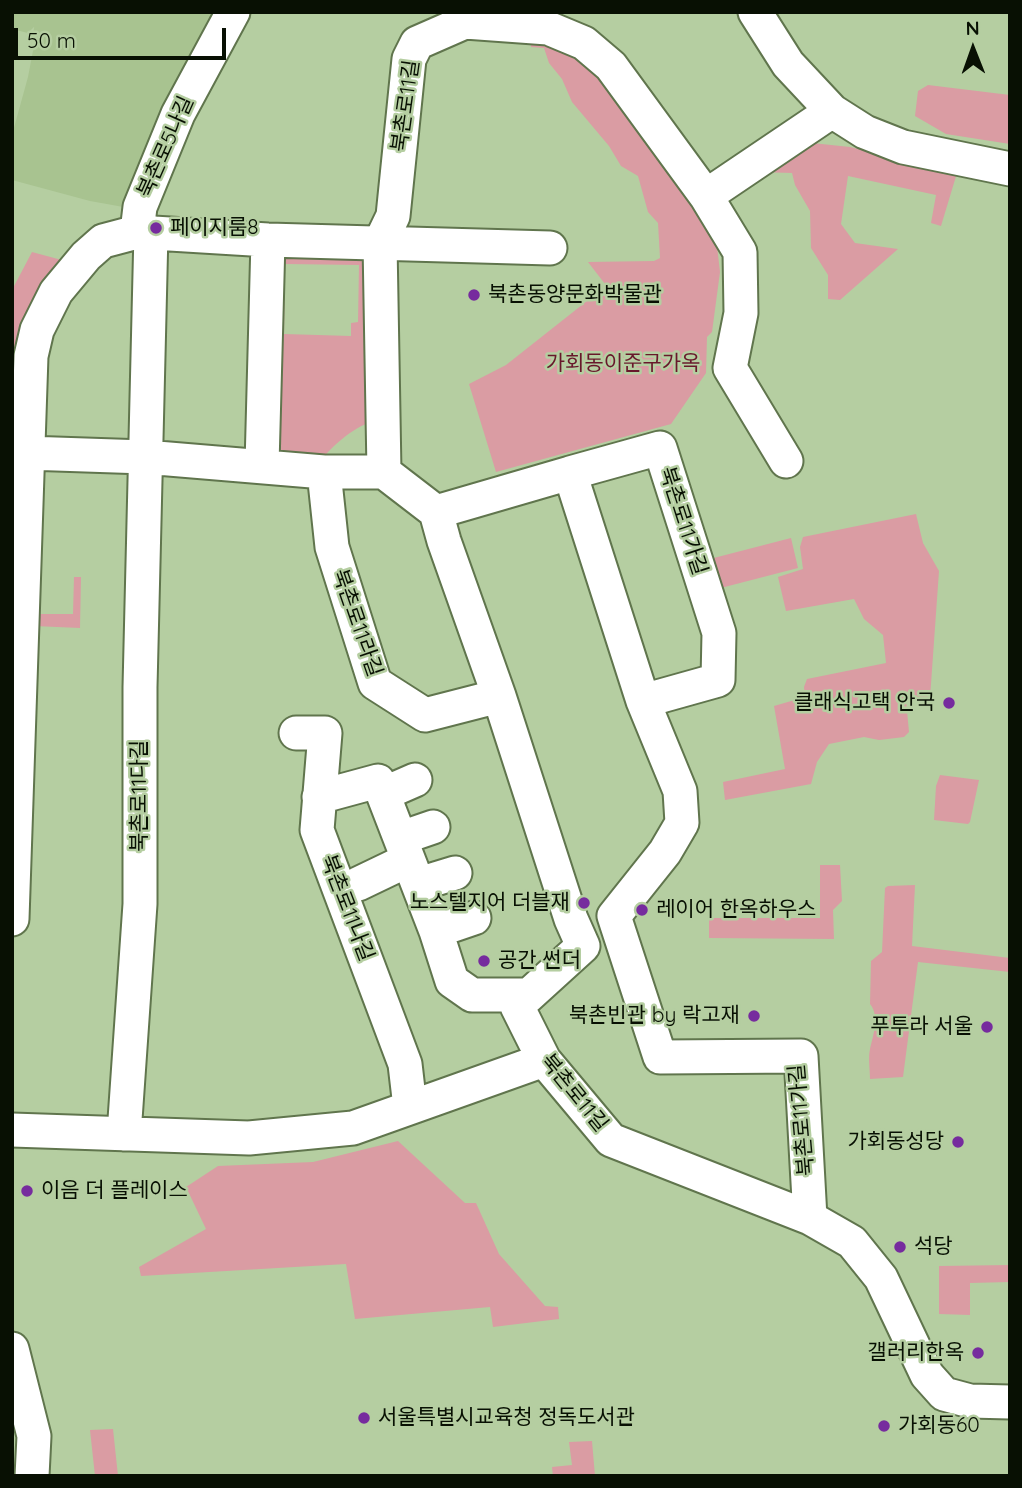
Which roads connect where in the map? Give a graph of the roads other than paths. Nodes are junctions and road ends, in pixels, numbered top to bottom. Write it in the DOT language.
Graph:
graph roads {
  1 [pos="233,12"];
  2 [pos="755,12"];
  3 [pos="466,17"];
  4 [pos="832,111"];
  5 [pos="1010,169"];
  6 [pos="706,196"];
  7 [pos="144,232"];
  8 [pos="268,240"];
  9 [pos="380,243"];
  10 [pos="550,248"];
  11 [pos="26,453"];
  12 [pos="145,457"];
  13 [pos="786,461"];
  14 [pos="262,465"];
  15 [pos="324,472"];
  16 [pos="384,472"];
  17 [pos="570,472"];
  18 [pos="436,512"];
  19 [pos="499,696"];
  20 [pos="643,701"];
  21 [pos="296,733"];
  22 [pos="415,780"];
  23 [pos="380,788"];
  24 [pos="319,797"];
  25 [pos="433,827"];
  26 [pos="409,861"];
  27 [pos="455,873"];
  28 [pos="358,884"];
  29 [pos="614,916"];
  30 [pos="474,918"];
  31 [pos="12,919"];
  32 [pos="436,931"];
  33 [pos="583,946"];
  34 [pos="529,995"];
  35 [pos="544,1060"];
  36 [pos="410,1107"];
  37 [pos="12,1130"];
  38 [pos="124,1134"];
  39 [pos="810,1217"];
  40 [pos="12,1349"];
  41 [pos="1010,1402"];
  42 [pos="32,1476"];
  1 -- 7 [label="street, 북촌로5나길"];
  2 -- 4 [label="street"];
  3 -- 6 [label="street, 북촌로11길"];
  3 -- 9 [label="street, 북촌로11길"];
  4 -- 5 [label="street"];
  4 -- 6 [label="street"];
  6 -- 13 [label="street, 북촌로11길"];
  7 -- 8 [label="street"];
  7 -- 11 [label="street"];
  7 -- 12 [label="street, 북촌로11다길"];
  8 -- 9 [label="street"];
  8 -- 14 [label="street"];
  9 -- 10 [label="street"];
  9 -- 16 [label="street, 북촌로11길"];
  11 -- 12 [label="street"];
  11 -- 31 [label="street"];
  12 -- 14 [label="street"];
  12 -- 38 [label="street, 북촌로11다길"];
  14 -- 15 [label="street"];
  15 -- 16 [label="street"];
  15 -- 19 [label="street, 북촌로11라길"];
  16 -- 18 [label="street"];
  17 -- 18 [label="street"];
  17 -- 20 [label="street"];
  17 -- 20 [label="street, 북촌로11가길"];
  18 -- 19 [label="street"];
  19 -- 33 [label="street"];
  20 -- 29 [label="street"];
  21 -- 24 [label="street, 북촌로11나길"];
  22 -- 23 [label="street"];
  23 -- 24 [label="street"];
  23 -- 26 [label="street"];
  24 -- 36 [label="street, 북촌로11나길"];
  25 -- 26 [label="street"];
  26 -- 27 [label="street"];
  26 -- 28 [label="street"];
  26 -- 32 [label="street"];
  29 -- 33 [label="street"];
  29 -- 39 [label="street, 북촌로11가길"];
  30 -- 32 [label="street"];
  32 -- 34 [label="street"];
  33 -- 34 [label="street"];
  34 -- 35 [label="street, 북촌로11길"];
  35 -- 36 [label="street"];
  35 -- 39 [label="street, 북촌로11길"];
  36 -- 38 [label="street"];
  37 -- 38 [label="street"];
  39 -- 41 [label="street, 북촌로11길"];
  40 -- 42 [label="street"];
}
